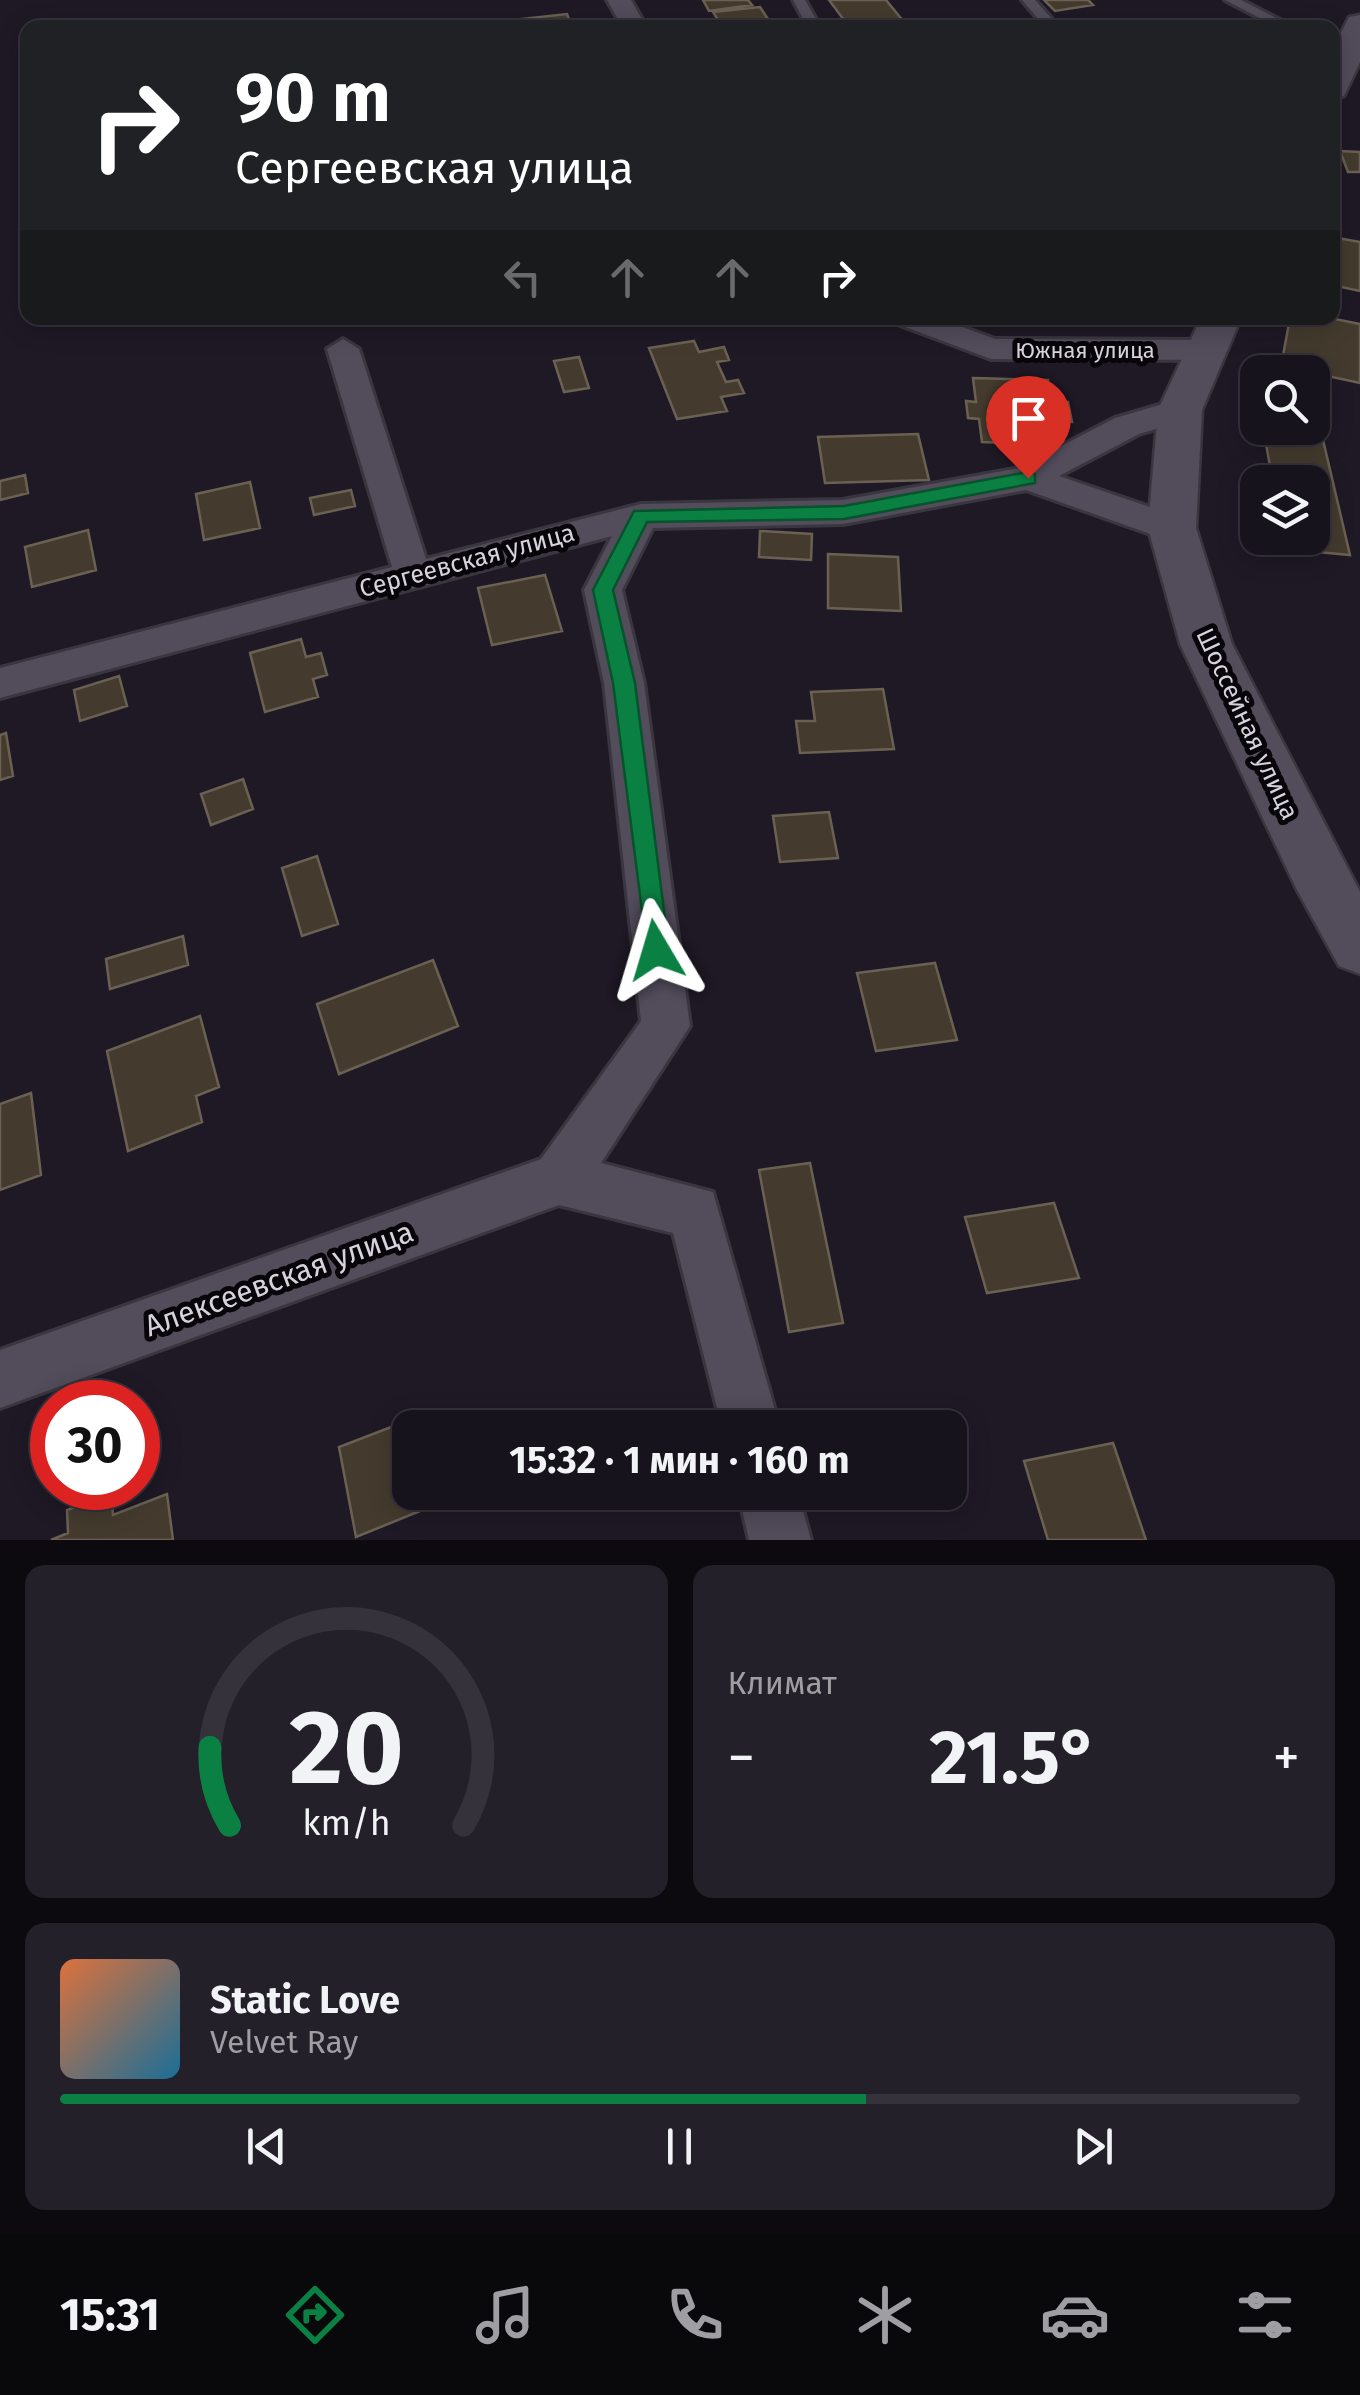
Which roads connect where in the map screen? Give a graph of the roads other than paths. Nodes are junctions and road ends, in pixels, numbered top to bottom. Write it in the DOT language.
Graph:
graph roads {
  1 [pos="1028,0"];
  2 [pos="1231,0"];
  3 [pos="1047,20"];
  4 [pos="1273,20"];
  5 [pos="928,325"];
  6 [pos="1213,334"];
  7 [pos="343,349"];
  8 [pos="1180,410"];
  9 [pos="1028,478"];
  10 [pos="641,516"];
  11 [pos="1172,528"];
  12 [pos="414,576"];
  13 [pos="0,683"];
  14 [pos="1360,947"];
  15 [pos="558,1179"];
  16 [pos="0,1379"];
  17 [pos="746,1410"];
  18 [pos="772,1510"];
  19 [pos="780,1540"];
  1 -- 3 [label="lane"];
  2 -- 4 [label="lane"];
  5 -- 6 [label="street, Южная улица"];
  6 -- 8 [label="main road, Шоссейная улица"];
  7 -- 12 [label="street"];
  8 -- 9 [label="street"];
  8 -- 11 [label="main road, Шоссейная улица"];
  9 -- 10 [label="street, Сергеевская улица"];
  9 -- 11 [label="street, Сергеевская улица"];
  10 -- 12 [label="street, Сергеевская улица"];
  10 -- 15 [label="street"];
  11 -- 14 [label="main road, Шоссейная улица"];
  12 -- 13 [label="street, Сергеевская улица"];
  15 -- 16 [label="street, Алексеевская улица"];
  15 -- 17 [label="street"];
  18 -- 19 [label="street"];
}
